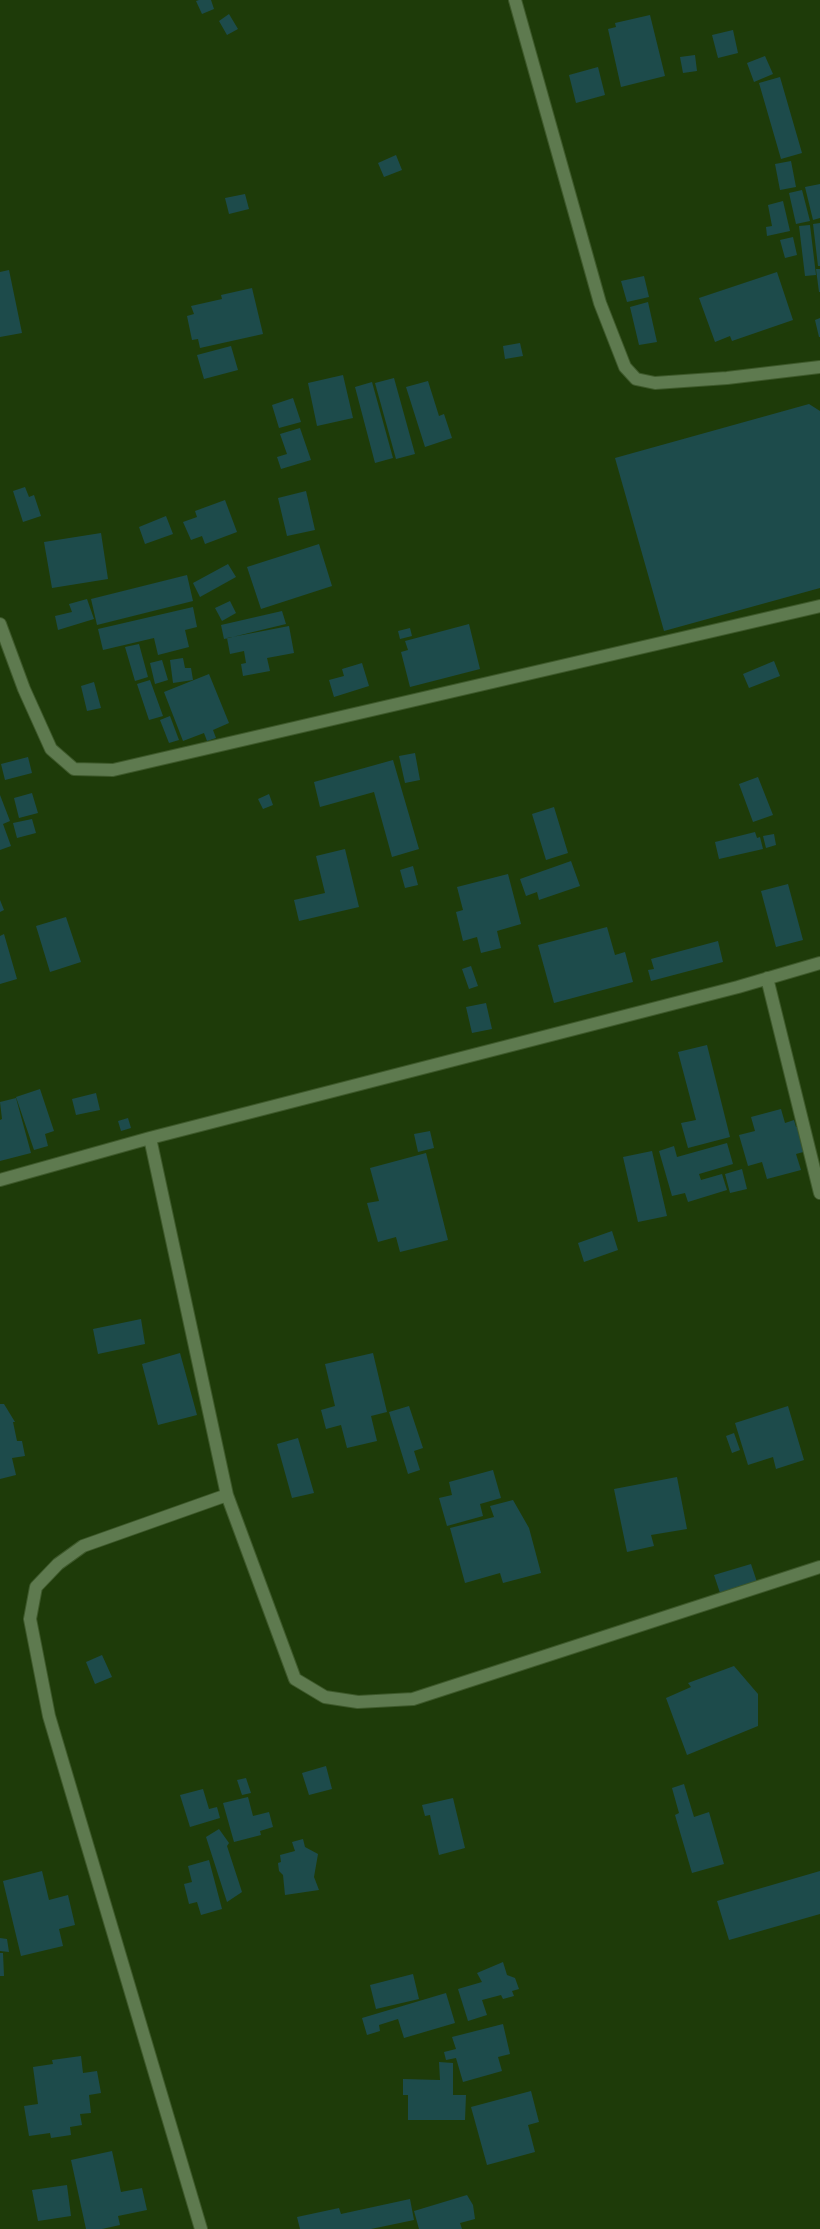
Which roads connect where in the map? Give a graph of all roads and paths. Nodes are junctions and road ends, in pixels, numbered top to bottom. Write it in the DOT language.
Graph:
graph roads {
  1 [pos="515,0"];
  2 [pos="820,367"];
  3 [pos="820,606"];
  4 [pos="0,624"];
  5 [pos="820,962"];
  6 [pos="767,978"];
  7 [pos="150,1138"];
  8 [pos="0,1180"];
  9 [pos="820,1193"];
  10 [pos="228,1495"];
  11 [pos="820,1567"];
  12 [pos="201,2229"];
  1 -- 2 [label="street"];
  3 -- 4 [label="street"];
  5 -- 6 [label="street"];
  6 -- 7 [label="street"];
  6 -- 9 [label="street"];
  7 -- 8 [label="street"];
  7 -- 10 [label="street"];
  10 -- 11 [label="street"];
  10 -- 12 [label="street"];
}
